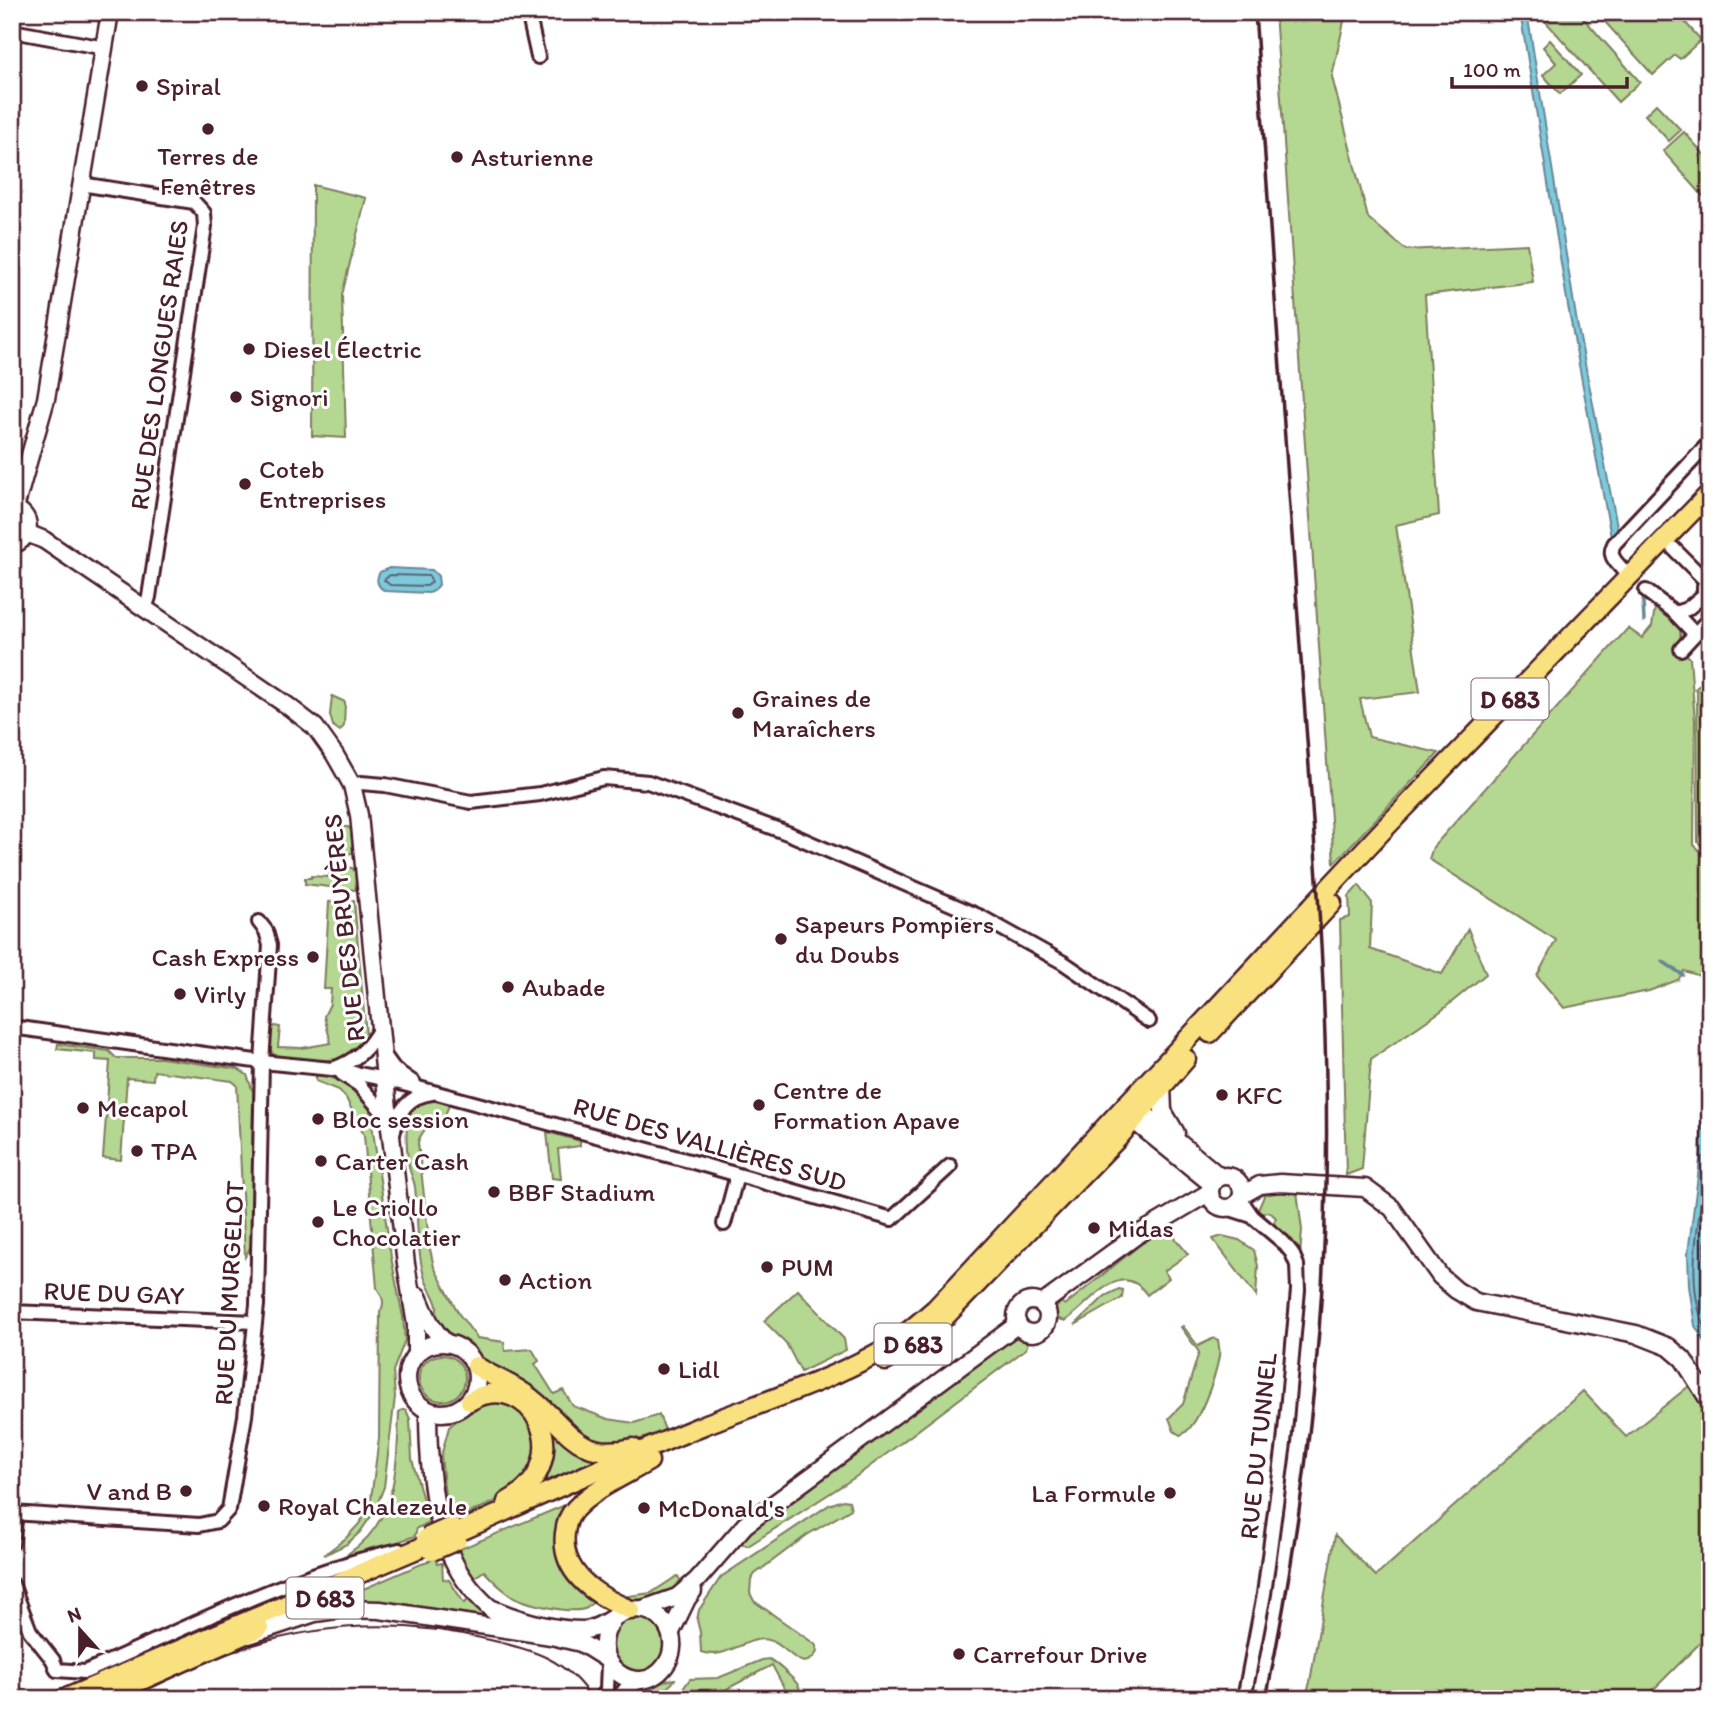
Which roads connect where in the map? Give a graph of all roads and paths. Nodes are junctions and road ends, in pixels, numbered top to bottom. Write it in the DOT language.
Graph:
graph roads {
  1 [pos="110,12"];
  2 [pos="528,12"];
  3 [pos="12,31"];
  4 [pos="105,48"];
  5 [pos="538,57"];
  6 [pos="81,184"];
  7 [pos="1710,442"];
  8 [pos="1710,493"];
  9 [pos="1710,502"];
  10 [pos="13,508"];
  11 [pos="1710,510"];
  12 [pos="27,533"];
  13 [pos="12,545"];
  14 [pos="1672,548"];
  15 [pos="1622,569"];
  16 [pos="1708,589"];
  17 [pos="1646,591"];
  18 [pos="145,608"];
  19 [pos="1675,613"];
  20 [pos="1710,614"];
  21 [pos="1695,634"];
  22 [pos="1681,649"];
  23 [pos="352,785"];
  24 [pos="260,922"];
  25 [pos="1149,1021"];
  26 [pos="12,1027"];
  27 [pos="380,1028"];
  28 [pos="382,1053"];
  29 [pos="262,1062"];
  30 [pos="332,1069"];
  31 [pos="385,1079"];
  32 [pos="1162,1086"];
  33 [pos="426,1089"];
  34 [pos="440,1093"];
  35 [pos="1133,1113"];
  36 [pos="389,1119"];
  37 [pos="1148,1132"];
  38 [pos="1117,1139"];
  39 [pos="391,1142"];
  40 [pos="1184,1147"];
  41 [pos="950,1166"];
  42 [pos="737,1175"];
  43 [pos="1226,1193"];
  44 [pos="724,1224"];
  45 [pos="406,1264"];
  46 [pos="1042,1304"];
  47 [pos="12,1312"];
  48 [pos="255,1322"];
  49 [pos="1018,1324"];
  50 [pos="446,1343"];
  51 [pos="416,1354"];
  52 [pos="476,1366"];
  53 [pos="470,1401"];
  54 [pos="1710,1402"];
  55 [pos="428,1411"];
  56 [pos="446,1414"];
  57 [pos="703,1426"];
  58 [pos="428,1451"];
  59 [pos="649,1461"];
  60 [pos="765,1510"];
  61 [pos="14,1513"];
  62 [pos="454,1534"];
  63 [pos="12,1543"];
  64 [pos="429,1544"];
  65 [pos="399,1550"];
  66 [pos="12,1584"];
  67 [pos="490,1608"];
  68 [pos="637,1610"];
  69 [pos="268,1611"];
  70 [pos="612,1621"];
  71 [pos="671,1632"];
  72 [pos="551,1636"];
  73 [pos="220,1646"];
  74 [pos="607,1661"];
  75 [pos="646,1678"];
  76 [pos="64,1699"];
  77 [pos="99,1699"];
  78 [pos="601,1699"];
  79 [pos="618,1699"];
  80 [pos="1244,1699"];
  1 -- 4 [label="street"];
  2 -- 5 [label="street"];
  3 -- 4 [label="street"];
  4 -- 6 [label="street"];
  6 -- 10 [label="street"];
  6 -- 18 [label="street, RUE DES LONGUES RAIES"];
  7 -- 15 [label="street"];
  8 -- 35 [label="main road, D 683"];
  9 -- 14 [label="main road"];
  10 -- 12 [label="street"];
  11 -- 14 [label="main road, D 683"];
  12 -- 13 [label="street"];
  12 -- 18 [label="street, RUE DES BRUYÈRES"];
  14 -- 16 [label="street"];
  14 -- 32 [label="main road, D 683"];
  16 -- 19 [label="street"];
  17 -- 19 [label="street"];
  18 -- 23 [label="street, RUE DES BRUYÈRES"];
  19 -- 21 [label="street"];
  20 -- 21 [label="street"];
  21 -- 22 [label="street"];
  23 -- 25 [label="street"];
  23 -- 27 [label="street, RUE DES BRUYÈRES"];
  24 -- 29 [label="street, RUE DU MURGELOT"];
  26 -- 29 [label="street, RUE DES VALLIÈRES SUD"];
  27 -- 28 [label="street, RUE DES BRUYÈRES"];
  27 -- 30 [label="street"];
  28 -- 31 [label="street, RUE DES BRUYÈRES"];
  28 -- 33 [label="street"];
  29 -- 30 [label="street, RUE DES VALLIÈRES SUD"];
  29 -- 48 [label="street, RUE DU MURGELOT"];
  30 -- 31 [label="street, RUE DES VALLIÈRES SUD"];
  30 -- 36 [label="street"];
  31 -- 33 [label="street, RUE DES VALLIÈRES SUD"];
  31 -- 36 [label="street, RUE DES BRUYÈRES"];
  32 -- 35 [label="main road, D 683"];
  32 -- 40 [label="street"];
  33 -- 34 [label="street, RUE DES VALLIÈRES SUD"];
  34 -- 39 [label="street"];
  34 -- 42 [label="street, RUE DES VALLIÈRES SUD"];
  35 -- 37 [label="street"];
  35 -- 38 [label="main road, D 683"];
  35 -- 40 [label="street"];
  35 -- 57 [label="main road, D 683"];
  36 -- 39 [label="street, RUE DES BRUYÈRES"];
  37 -- 38 [label="street"];
  37 -- 43 [label="street"];
  38 -- 59 [label="main road, D 683"];
  39 -- 45 [label="street, RUE DES BRUYÈRES"];
  40 -- 43 [label="street"];
  41 -- 42 [label="street, RUE DES VALLIÈRES SUD"];
  42 -- 44 [label="street"];
  43 -- 46 [label="street"];
  43 -- 54 [label="street"];
  43 -- 80 [label="street, RUE DU TUNNEL"];
  45 -- 50 [label="street"];
  45 -- 51 [label="street, RUE DES BRUYÈRES"];
  46 -- 49 [label="street"];
  46 -- 49 [label="street"];
  47 -- 48 [label="street, RUE DU GAY"];
  48 -- 61 [label="street, RUE DU MURGELOT"];
  49 -- 60 [label="street"];
  50 -- 51 [label="street"];
  50 -- 52 [label="street"];
  51 -- 55 [label="street"];
  52 -- 53 [label="street"];
  52 -- 57 [label="main road"];
  53 -- 56 [label="street"];
  53 -- 62 [label="main road"];
  55 -- 56 [label="street"];
  55 -- 58 [label="street"];
  56 -- 58 [label="street"];
  57 -- 62 [label="main road, D 683"];
  58 -- 67 [label="street"];
  59 -- 62 [label="main road, D 683"];
  59 -- 68 [label="main road"];
  60 -- 68 [label="street"];
  60 -- 71 [label="street"];
  61 -- 63 [label="street"];
  62 -- 64 [label="main road, D 683, bridge"];
  64 -- 65 [label="main road"];
  64 -- 69 [label="main road, D 683"];
  64 -- 73 [label="main road, D 683"];
  65 -- 66 [label="street"];
  65 -- 69 [label="main road"];
  67 -- 70 [label="street"];
  67 -- 72 [label="street"];
  68 -- 70 [label="street"];
  68 -- 71 [label="street"];
  69 -- 76 [label="main road, D 683"];
  70 -- 74 [label="street"];
  71 -- 75 [label="street"];
  72 -- 73 [label="street"];
  72 -- 74 [label="street"];
  73 -- 77 [label="main road, D 683"];
  74 -- 75 [label="street"];
  74 -- 78 [label="street"];
  75 -- 79 [label="street"];
}
